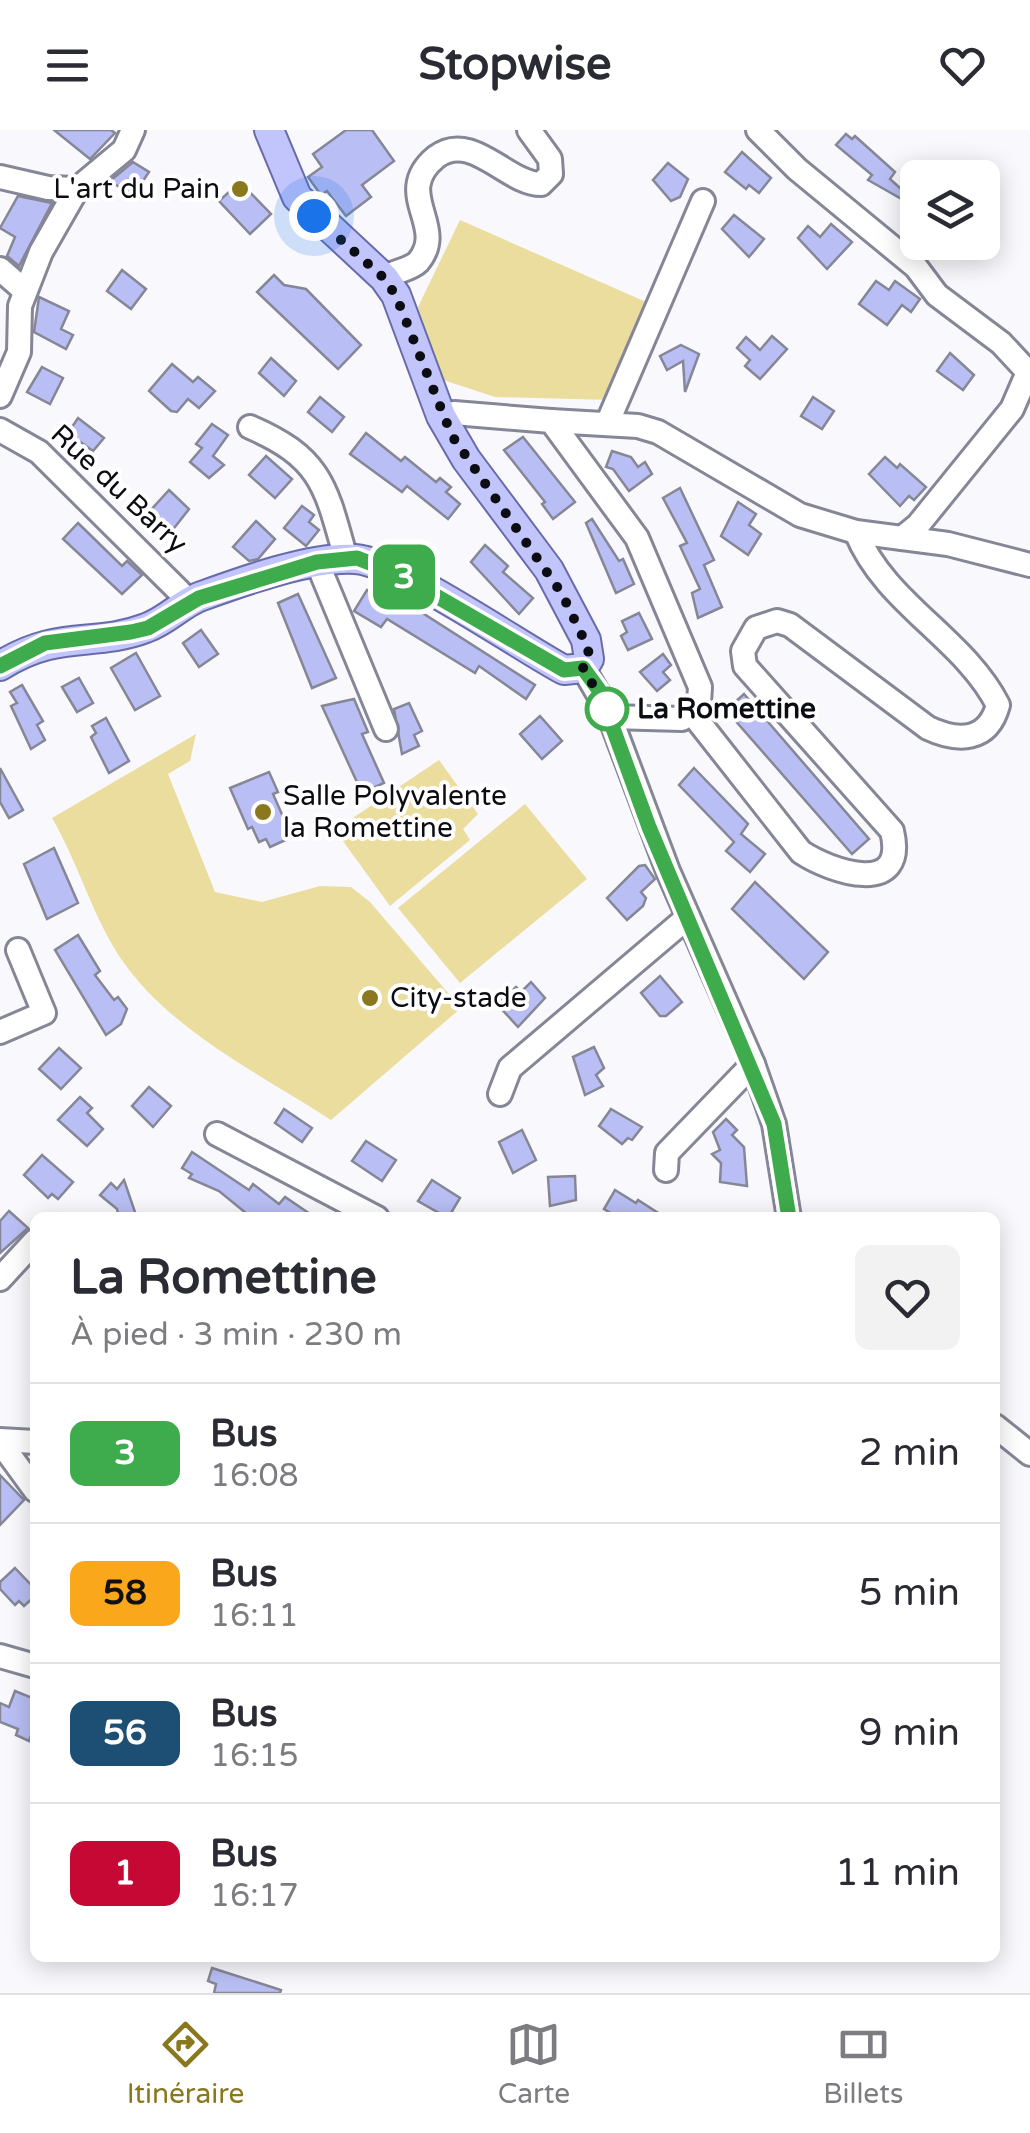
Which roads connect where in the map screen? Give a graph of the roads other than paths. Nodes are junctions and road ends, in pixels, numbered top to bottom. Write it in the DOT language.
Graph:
graph roads {
  1 [pos="133,130"];
  2 [pos="269,130"];
  3 [pos="529,130"];
  4 [pos="758,130"];
  5 [pos="0,177"];
  6 [pos="77,189"];
  7 [pos="703,200"];
  8 [pos="0,270"];
  9 [pos="384,278"];
  10 [pos="25,292"];
  11 [pos="0,396"];
  12 [pos="441,416"];
  13 [pos="1021,416"];
  14 [pos="551,420"];
  15 [pos="607,424"];
  16 [pos="250,427"];
  17 [pos="0,430"];
  18 [pos="856,532"];
  19 [pos="902,538"];
  20 [pos="346,559"];
  21 [pos="317,562"];
  22 [pos="1030,565"];
  23 [pos="190,602"];
  24 [pos="0,666"];
  25 [pos="583,668"];
  26 [pos="691,712"];
  27 [pos="610,717"];
  28 [pos="386,729"];
  29 [pos="688,917"];
  30 [pos="18,950"];
  31 [pos="0,1032"];
  32 [pos="752,1064"];
  33 [pos="500,1094"];
  34 [pos="217,1134"];
  35 [pos="666,1170"];
  36 [pos="366,1212"];
  37 [pos="787,1212"];
  38 [pos="30,1246"];
  39 [pos="0,1279"];
  40 [pos="1000,1430"];
  41 [pos="0,1441"];
  42 [pos="30,1442"];
  43 [pos="1030,1454"];
  44 [pos="30,1483"];
  45 [pos="0,1656"];
  46 [pos="30,1665"];
  1 -- 6 [label="street"];
  2 -- 9 [label="main road"];
  3 -- 9 [label="street"];
  4 -- 13 [label="street"];
  5 -- 6 [label="street"];
  6 -- 10 [label="street"];
  7 -- 15 [label="street"];
  8 -- 10 [label="street"];
  9 -- 12 [label="main road"];
  10 -- 11 [label="street"];
  12 -- 14 [label="street"];
  12 -- 25 [label="main road"];
  13 -- 19 [label="street"];
  14 -- 15 [label="street"];
  14 -- 26 [label="street"];
  15 -- 18 [label="street"];
  16 -- 20 [label="street"];
  17 -- 23 [label="street, Rue du Barry"];
  18 -- 19 [label="street"];
  18 -- 26 [label="street"];
  19 -- 22 [label="street"];
  20 -- 21 [label="main road"];
  20 -- 25 [label="main road"];
  21 -- 23 [label="main road"];
  21 -- 28 [label="street"];
  23 -- 24 [label="main road"];
  25 -- 27 [label="street"];
  26 -- 27 [label="street"];
  27 -- 29 [label="street"];
  29 -- 32 [label="street"];
  29 -- 33 [label="street"];
  30 -- 31 [label="street"];
  32 -- 35 [label="street"];
  32 -- 37 [label="street"];
  34 -- 36 [label="street"];
  38 -- 39 [label="street"];
  40 -- 43 [label="street"];
  41 -- 42 [label="street"];
  41 -- 44 [label="street"];
  45 -- 46 [label="street"];
}
